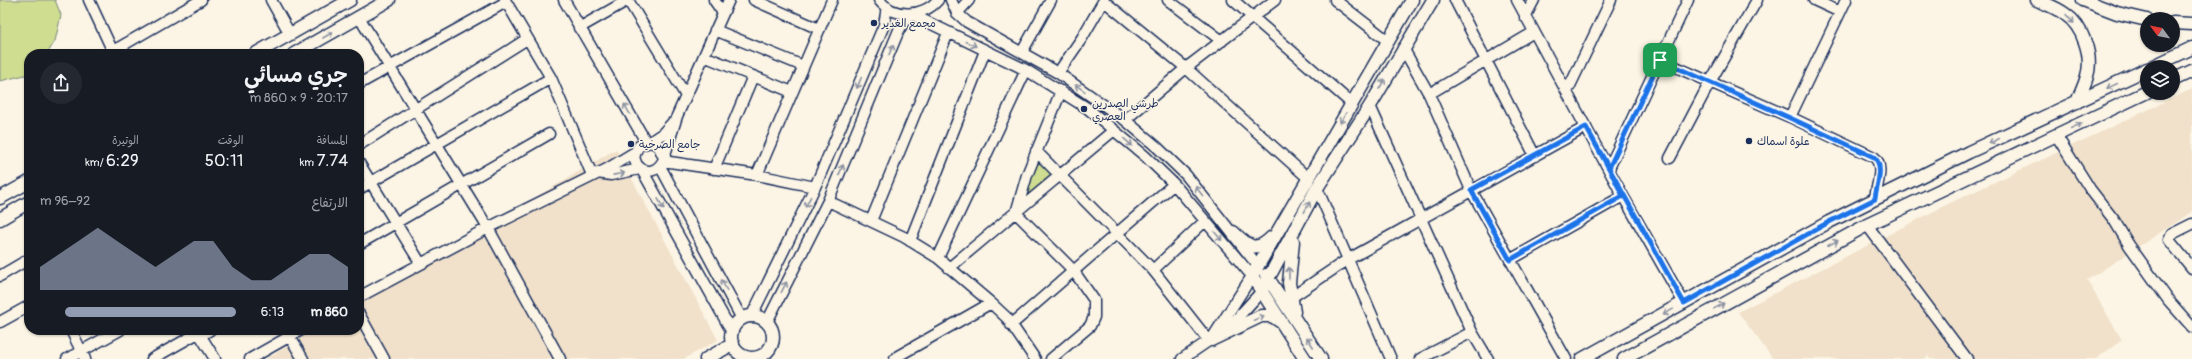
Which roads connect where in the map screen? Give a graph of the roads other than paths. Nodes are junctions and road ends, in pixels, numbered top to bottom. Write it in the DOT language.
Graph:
graph roads {
  1 [pos="201,0"];
  2 [pos="271,0"];
  3 [pos="350,0"];
  4 [pos="389,0"];
  5 [pos="564,0"];
  6 [pos="628,0"];
  7 [pos="714,0"];
  8 [pos="729,0"];
  9 [pos="754,0"];
  10 [pos="832,0"];
  11 [pos="879,0"];
  12 [pos="938,0"];
  13 [pos="951,0"];
  14 [pos="969,0"];
  15 [pos="1051,0"];
  16 [pos="1168,0"];
  17 [pos="1232,0"];
  18 [pos="1276,0"];
  19 [pos="1335,0"];
  20 [pos="1412,0"];
  21 [pos="1433,0"];
  22 [pos="1456,0"];
  23 [pos="1517,0"];
  24 [pos="1534,0"];
  25 [pos="1611,0"];
  26 [pos="1688,0"];
  27 [pos="1757,0"];
  28 [pos="1814,0"];
  29 [pos="1846,0"];
  30 [pos="2084,0"];
  31 [pos="92,1"];
  32 [pos="505,1"];
  33 [pos="1104,1"];
  34 [pos="2041,1"];
  35 [pos="887,8"];
  36 [pos="1840,12"];
  37 [pos="723,13"];
  38 [pos="957,13"];
  39 [pos="910,14"];
  40 [pos="359,17"];
  41 [pos="1254,17"];
  42 [pos="1525,17"];
  43 [pos="2140,18"];
  44 [pos="2180,23"];
  45 [pos="2192,24"];
  46 [pos="579,28"];
  47 [pos="819,29"];
  48 [pos="716,30"];
  49 [pos="1534,32"];
  50 [pos="948,33"];
  51 [pos="290,34"];
  52 [pos="527,39"];
  53 [pos="1222,41"];
  54 [pos="1388,41"];
  55 [pos="1403,48"];
  56 [pos="2192,48"];
  57 [pos="111,49"];
  58 [pos="120,49"];
  59 [pos="264,49"];
  60 [pos="303,49"];
  61 [pos="985,51"];
  62 [pos="1022,52"];
  63 [pos="704,56"];
  64 [pos="1485,60"];
  65 [pos="1660,60"];
  66 [pos="2167,60"];
  67 [pos="803,66"];
  68 [pos="390,67"];
  69 [pos="1186,68"];
  70 [pos="1026,70"];
  71 [pos="2140,72"];
  72 [pos="2192,72"];
  73 [pos="1058,73"];
  74 [pos="753,76"];
  75 [pos="2180,77"];
  76 [pos="550,78"];
  77 [pos="364,81"];
  78 [pos="1710,82"];
  79 [pos="1062,91"];
  80 [pos="792,92"];
  81 [pos="1567,92"];
  82 [pos="1429,94"];
  83 [pos="2140,95"];
  84 [pos="686,96"];
  85 [pos="2077,102"];
  86 [pos="1351,103"];
  87 [pos="1370,106"];
  88 [pos="415,108"];
  89 [pos="677,116"];
  90 [pos="1790,118"];
  91 [pos="1125,120"];
  92 [pos="1586,127"];
  93 [pos="1114,130"];
  94 [pos="549,134"];
  95 [pos="2056,135"];
  96 [pos="364,142"];
  97 [pos="648,142"];
  98 [pos="437,144"];
  99 [pos="1036,151"];
  100 [pos="635,152"];
  101 [pos="1535,156"];
  102 [pos="1670,158"];
  103 [pos="662,162"];
  104 [pos="1951,162"];
  105 [pos="1609,168"];
  106 [pos="641,169"];
  107 [pos="714,169"];
  108 [pos="364,171"];
  109 [pos="595,174"];
  110 [pos="1061,175"];
  111 [pos="757,176"];
  112 [pos="1308,178"];
  113 [pos="1960,180"];
  114 [pos="371,182"];
  115 [pos="461,184"];
  116 [pos="1174,184"];
  117 [pos="24,185"];
  118 [pos="364,186"];
  119 [pos="815,187"];
  120 [pos="1317,188"];
  121 [pos="1471,190"];
  122 [pos="1623,196"];
  123 [pos="0,198"];
  124 [pos="1875,199"];
  125 [pos="828,201"];
  126 [pos="24,205"];
  127 [pos="1016,213"];
  128 [pos="0,218"];
  129 [pos="1421,219"];
  130 [pos="1205,220"];
  131 [pos="871,221"];
  132 [pos="1299,222"];
  133 [pos="396,223"];
  134 [pos="2192,224"];
  135 [pos="1867,225"];
  136 [pos="488,228"];
  137 [pos="1117,232"];
  138 [pos="1233,232"];
  139 [pos="1277,232"];
  140 [pos="364,241"];
  141 [pos="910,241"];
  142 [pos="938,258"];
  143 [pos="1347,260"];
  144 [pos="1510,260"];
  145 [pos="24,262"];
  146 [pos="421,264"];
  147 [pos="949,268"];
  148 [pos="2192,268"];
  149 [pos="1073,270"];
  150 [pos="1153,270"];
  151 [pos="1255,271"];
  152 [pos="0,276"];
  153 [pos="1270,279"];
  154 [pos="1261,292"];
  155 [pos="364,294"];
  156 [pos="1288,300"];
  157 [pos="991,303"];
  158 [pos="1684,303"];
  159 [pos="24,309"];
  160 [pos="747,318"];
  161 [pos="0,322"];
  162 [pos="767,322"];
  163 [pos="1281,322"];
  164 [pos="364,323"];
  165 [pos="1011,325"];
  166 [pos="2192,326"];
  167 [pos="1472,332"];
  168 [pos="73,335"];
  169 [pos="113,335"];
  170 [pos="194,335"];
  171 [pos="199,335"];
  172 [pos="285,335"];
  173 [pos="289,335"];
  174 [pos="1210,341"];
  175 [pos="771,346"];
  176 [pos="738,351"];
  177 [pos="83,355"];
  178 [pos="1033,358"];
  179 [pos="68,359"];
  180 [pos="152,359"];
  181 [pos="215,359"];
  182 [pos="250,359"];
  183 [pos="303,359"];
  184 [pos="384,359"];
  185 [pos="560,359"];
  186 [pos="706,359"];
  187 [pos="774,359"];
  188 [pos="895,359"];
  189 [pos="1051,359"];
  190 [pos="1182,359"];
  191 [pos="1305,359"];
  192 [pos="1321,359"];
  193 [pos="1391,359"];
  194 [pos="1420,359"];
  195 [pos="1488,359"];
  196 [pos="1566,359"];
  197 [pos="1582,359"];
  198 [pos="1624,359"];
  199 [pos="1967,359"];
  1 -- 58 [label="street"];
  2 -- 51 [label="street"];
  3 -- 51 [label="main road"];
  4 -- 40 [label="main road"];
  5 -- 46 [label="street"];
  6 -- 46 [label="street"];
  6 -- 84 [label="street"];
  7 -- 37 [label="street"];
  8 -- 37 [label="street"];
  9 -- 47 [label="street"];
  10 -- 47 [label="street"];
  11 -- 35 [label="street"];
  12 -- 39 [label="street"];
  13 -- 38 [label="street"];
  14 -- 38 [label="street"];
  15 -- 62 [label="street"];
  16 -- 53 [label="street"];
  17 -- 41 [label="street"];
  18 -- 41 [label="street"];
  19 -- 54 [label="street"];
  20 -- 54 [label="main road"];
  21 -- 55 [label="main road"];
  22 -- 64 [label="street"];
  23 -- 42 [label="street"];
  24 -- 42 [label="street"];
  25 -- 81 [label="street"];
  26 -- 65 [label="street"];
  27 -- 78 [label="street"];
  28 -- 36 [label="street"];
  29 -- 36 [label="street"];
  30 -- 43 [label="main road"];
  31 -- 57 [label="street"];
  32 -- 52 [label="street"];
  32 -- 68 [label="street"];
  33 -- 69 [label="street"];
  33 -- 73 [label="street"];
  34 -- 85 [label="main road, one-way"];
  35 -- 39 [label="street"];
  35 -- 119 [label="street, one-way"];
  36 -- 90 [label="street"];
  37 -- 48 [label="street"];
  38 -- 62 [label="street"];
  39 -- 50 [label="street"];
  125 -- 39 [label="street, one-way"];
  60 -- 40 [label="main road, one-way"];
  40 -- 68 [label="street"];
  41 -- 53 [label="street"];
  41 -- 86 [label="street"];
  42 -- 49 [label="street"];
  44 -- 45 [label="main road"];
  97 -- 46 [label="street, one-way"];
  47 -- 67 [label="street"];
  48 -- 63 [label="street"];
  48 -- 67 [label="street"];
  49 -- 64 [label="street"];
  49 -- 81 [label="street"];
  50 -- 61 [label="street, one-way"];
  50 -- 131 [label="street"];
  51 -- 59 [label="main road"];
  52 -- 76 [label="street"];
  52 -- 88 [label="street"];
  53 -- 69 [label="street"];
  54 -- 86 [label="main road"];
  55 -- 82 [label="street"];
  87 -- 55 [label="main road, one-way"];
  56 -- 66 [label="main road"];
  61 -- 70 [label="street"];
  61 -- 141 [label="street"];
  62 -- 73 [label="street"];
  63 -- 74 [label="street"];
  63 -- 84 [label="street"];
  64 -- 82 [label="street"];
  64 -- 101 [label="street"];
  65 -- 78 [label="street"];
  65 -- 105 [label="street"];
  67 -- 80 [label="street"];
  68 -- 77 [label="street"];
  68 -- 88 [label="street"];
  69 -- 91 [label="street"];
  69 -- 112 [label="street"];
  70 -- 79 [label="street"];
  70 -- 142 [label="street"];
  71 -- 85 [label="main road, one-way"];
  72 -- 75 [label="main road"];
  91 -- 73 [label="street, one-way"];
  74 -- 80 [label="street"];
  74 -- 107 [label="street"];
  76 -- 98 [label="street"];
  76 -- 109 [label="street"];
  78 -- 90 [label="street"];
  78 -- 102 [label="street"];
  79 -- 93 [label="street"];
  79 -- 99 [label="street"];
  80 -- 111 [label="street"];
  81 -- 92 [label="street"];
  82 -- 121 [label="street"];
  95 -- 83 [label="main road, one-way"];
  84 -- 89 [label="street"];
  85 -- 104 [label="main road, one-way"];
  86 -- 112 [label="main road, one-way"];
  87 -- 120 [label="main road"];
  87 -- 129 [label="street"];
  88 -- 96 [label="street"];
  88 -- 98 [label="street"];
  89 -- 97 [label="street"];
  89 -- 103 [label="street"];
  90 -- 124 [label="street"];
  138 -- 91 [label="street, one-way"];
  92 -- 101 [label="street"];
  92 -- 105 [label="street"];
  93 -- 110 [label="street"];
  93 -- 116 [label="street, one-way"];
  94 -- 115 [label="street"];
  95 -- 113 [label="main road"];
  95 -- 166 [label="street"];
  97 -- 100 [label="street"];
  97 -- 103 [label="street"];
  98 -- 114 [label="street"];
  98 -- 115 [label="street"];
  99 -- 110 [label="street"];
  99 -- 127 [label="street"];
  100 -- 106 [label="street"];
  100 -- 109 [label="street"];
  101 -- 121 [label="street"];
  103 -- 106 [label="street"];
  103 -- 107 [label="street"];
  160 -- 103 [label="street, one-way"];
  104 -- 113 [label="main road"];
  104 -- 124 [label="main road"];
  105 -- 122 [label="street"];
  109 -- 106 [label="street, one-way"];
  106 -- 176 [label="street, one-way"];
  107 -- 111 [label="street"];
  108 -- 114 [label="street"];
  109 -- 136 [label="street"];
  110 -- 127 [label="street"];
  110 -- 137 [label="street"];
  111 -- 119 [label="street"];
  112 -- 139 [label="main road"];
  113 -- 135 [label="main road"];
  114 -- 118 [label="street"];
  114 -- 133 [label="street"];
  115 -- 133 [label="street"];
  115 -- 136 [label="street"];
  116 -- 130 [label="street"];
  116 -- 137 [label="street"];
  117 -- 123 [label="main road"];
  119 -- 160 [label="street, one-way"];
  132 -- 120 [label="main road, one-way"];
  120 -- 143 [label="street"];
  121 -- 129 [label="street"];
  121 -- 144 [label="street"];
  122 -- 144 [label="street"];
  122 -- 158 [label="street"];
  124 -- 158 [label="main road"];
  125 -- 131 [label="street"];
  162 -- 125 [label="street, one-way"];
  126 -- 128 [label="main road"];
  127 -- 147 [label="street"];
  127 -- 149 [label="street"];
  129 -- 143 [label="street"];
  129 -- 167 [label="street"];
  130 -- 150 [label="street"];
  130 -- 151 [label="street, one-way"];
  131 -- 141 [label="street"];
  132 -- 153 [label="main road"];
  156 -- 132 [label="main road, one-way"];
  133 -- 140 [label="street"];
  133 -- 146 [label="street"];
  134 -- 148 [label="street"];
  198 -- 135 [label="main road, one-way"];
  135 -- 199 [label="street"];
  136 -- 146 [label="street"];
  136 -- 185 [label="street"];
  137 -- 149 [label="street"];
  137 -- 150 [label="street"];
  138 -- 139 [label="main road"];
  138 -- 151 [label="street"];
  139 -- 151 [label="main road"];
  141 -- 142 [label="street"];
  142 -- 147 [label="street"];
  143 -- 156 [label="street"];
  143 -- 193 [label="street"];
  144 -- 196 [label="street"];
  145 -- 152 [label="street"];
  146 -- 155 [label="street"];
  147 -- 157 [label="street"];
  149 -- 165 [label="street"];
  149 -- 189 [label="street"];
  150 -- 174 [label="street"];
  151 -- 153 [label="main road"];
  151 -- 154 [label="main road"];
  151 -- 174 [label="street"];
  153 -- 154 [label="main road"];
  153 -- 156 [label="main road"];
  154 -- 163 [label="main road"];
  154 -- 174 [label="street"];
  192 -- 156 [label="main road, one-way"];
  157 -- 165 [label="street"];
  157 -- 188 [label="street"];
  158 -- 197 [label="main road, one-way"];
  159 -- 161 [label="street"];
  160 -- 162 [label="main road"];
  160 -- 176 [label="main road"];
  162 -- 175 [label="main road"];
  174 -- 163 [label="main road, one-way"];
  163 -- 191 [label="main road"];
  164 -- 184 [label="street"];
  165 -- 178 [label="street"];
  167 -- 194 [label="street"];
  167 -- 195 [label="street"];
  168 -- 177 [label="street"];
  169 -- 177 [label="street"];
  170 -- 180 [label="street"];
  171 -- 181 [label="street"];
  172 -- 182 [label="street"];
  173 -- 183 [label="street"];
  174 -- 190 [label="street"];
  175 -- 176 [label="main road"];
  175 -- 187 [label="main road"];
  176 -- 186 [label="main road"];
  177 -- 179 [label="street"];
}
